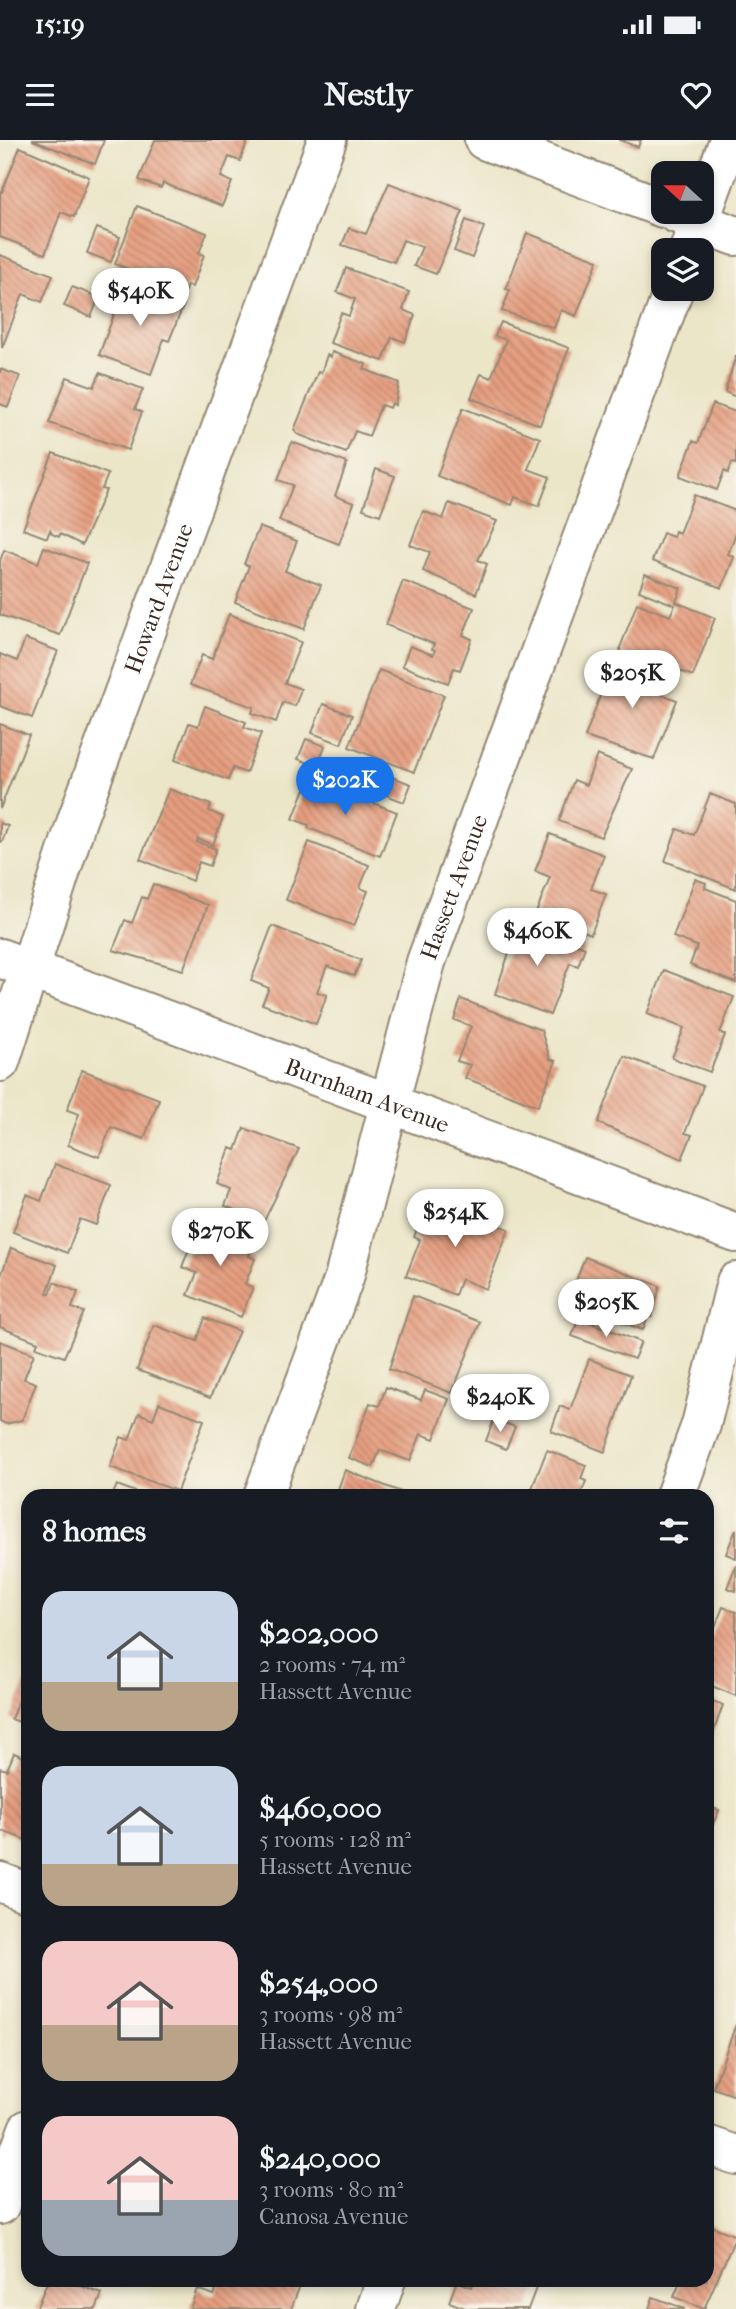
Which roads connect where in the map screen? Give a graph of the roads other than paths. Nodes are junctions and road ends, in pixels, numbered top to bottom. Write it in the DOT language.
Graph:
graph roads {
  1 [pos="327,140"];
  2 [pos="484,140"];
  3 [pos="729,140"];
  4 [pos="651,203"];
  5 [pos="687,228"];
  6 [pos="736,236"];
  7 [pos="670,301"];
  8 [pos="15,963"];
  9 [pos="0,1062"];
  10 [pos="389,1103"];
  11 [pos="736,1233"];
  12 [pos="736,1282"];
  13 [pos="266,1489"];
  14 [pos="678,1489"];
  15 [pos="0,1882"];
  16 [pos="21,1890"];
  17 [pos="714,2147"];
  18 [pos="21,2148"];
  19 [pos="736,2155"];
  20 [pos="0,2205"];
  21 [pos="384,2287"];
  22 [pos="376,2309"];
  1 -- 8 [label="street, Howard Avenue"];
  2 -- 4 [label="street"];
  3 -- 5 [label="street"];
  5 -- 6 [label="street"];
  7 -- 10 [label="street, Hassett Avenue"];
  8 -- 9 [label="street, Howard Avenue"];
  8 -- 10 [label="street, Burnham Avenue"];
  10 -- 11 [label="street, Burnham Avenue"];
  10 -- 13 [label="street, Hassett Avenue"];
  12 -- 14 [label="street"];
  15 -- 16 [label="street"];
  17 -- 19 [label="street"];
  18 -- 20 [label="street"];
  21 -- 22 [label="street"];
}
